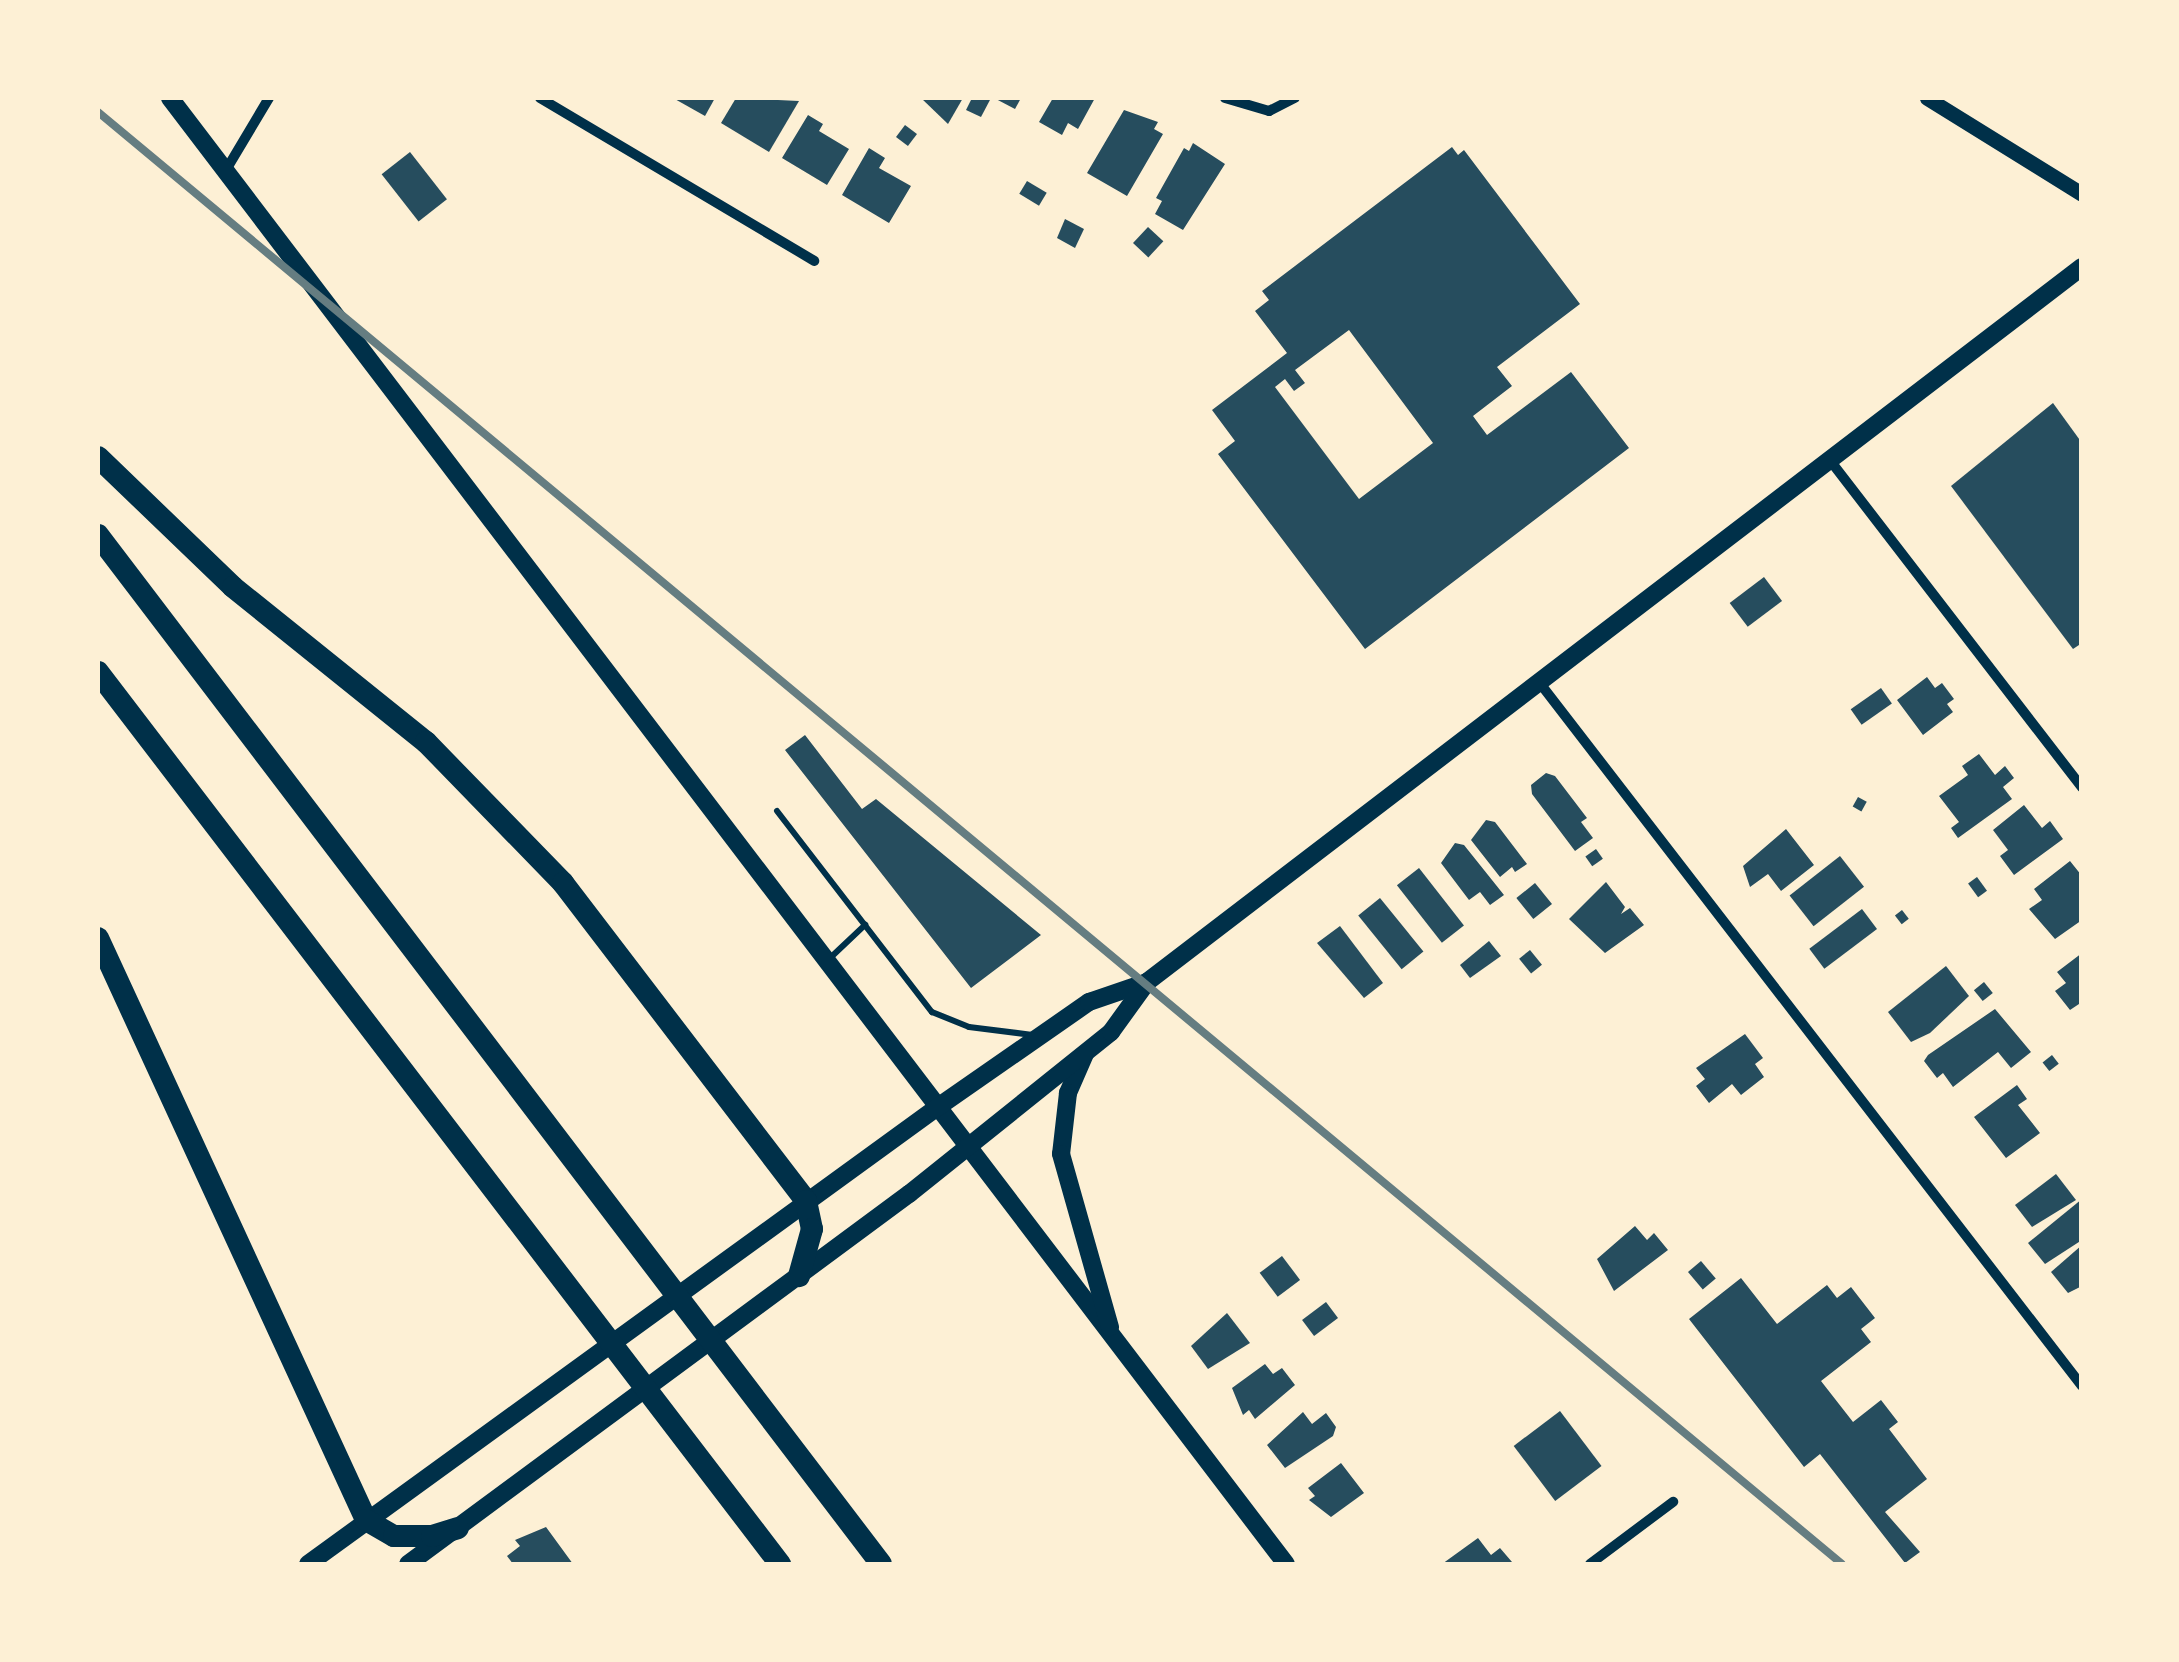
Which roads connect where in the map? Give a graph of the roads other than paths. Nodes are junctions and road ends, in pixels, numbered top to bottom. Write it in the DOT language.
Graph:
graph roads {
  1 [pos="170,98"];
  2 [pos="269,98"];
  3 [pos="540,98"];
  4 [pos="1224,98"];
  5 [pos="1295,98"];
  6 [pos="1927,98"];
  7 [pos="226,170"];
  8 [pos="2082,194"];
  9 [pos="814,261"];
  10 [pos="2082,267"];
  11 [pos="98,456"];
  12 [pos="1829,459"];
  13 [pos="98,535"];
  14 [pos="98,672"];
  15 [pos="1539,682"];
  16 [pos="2082,788"];
  17 [pos="777,811"];
  18 [pos="865,925"];
  19 [pos="98,938"];
  20 [pos="824,963"];
  21 [pos="1148,982"];
  22 [pos="1039,1037"];
  23 [pos="1086,1052"];
  24 [pos="935,1108"];
  25 [pos="966,1149"];
  26 [pos="806,1201"];
  27 [pos="799,1276"];
  28 [pos="1114,1342"];
  29 [pos="2082,1386"];
  30 [pos="1673,1502"];
  31 [pos="366,1520"];
  32 [pos="458,1528"];
  33 [pos="308,1564"];
  34 [pos="408,1564"];
  35 [pos="780,1564"];
  36 [pos="882,1564"];
  37 [pos="1286,1564"];
  38 [pos="1590,1564"];
  1 -- 7 [label="main road"];
  2 -- 7 [label="street"];
  3 -- 9 [label="street"];
  4 -- 5 [label="street"];
  6 -- 8 [label="street"];
  7 -- 20 [label="main road"];
  10 -- 12 [label="main road"];
  11 -- 26 [label="highway"];
  12 -- 15 [label="main road"];
  12 -- 16 [label="street"];
  13 -- 36 [label="highway"];
  14 -- 35 [label="highway"];
  15 -- 21 [label="main road"];
  15 -- 29 [label="street"];
  17 -- 18 [label="lane"];
  18 -- 20 [label="lane"];
  18 -- 22 [label="lane"];
  19 -- 31 [label="highway"];
  20 -- 24 [label="main road"];
  21 -- 22 [label="main road"];
  21 -- 23 [label="main road"];
  22 -- 24 [label="main road"];
  23 -- 25 [label="main road"];
  23 -- 28 [label="main road"];
  24 -- 25 [label="main road"];
  24 -- 26 [label="main road"];
  25 -- 27 [label="main road"];
  25 -- 28 [label="main road"];
  26 -- 27 [label="highway"];
  26 -- 31 [label="main road"];
  27 -- 32 [label="main road"];
  28 -- 37 [label="main road"];
  30 -- 38 [label="street"];
  31 -- 32 [label="highway"];
  31 -- 33 [label="main road"];
  32 -- 34 [label="main road"];
}
